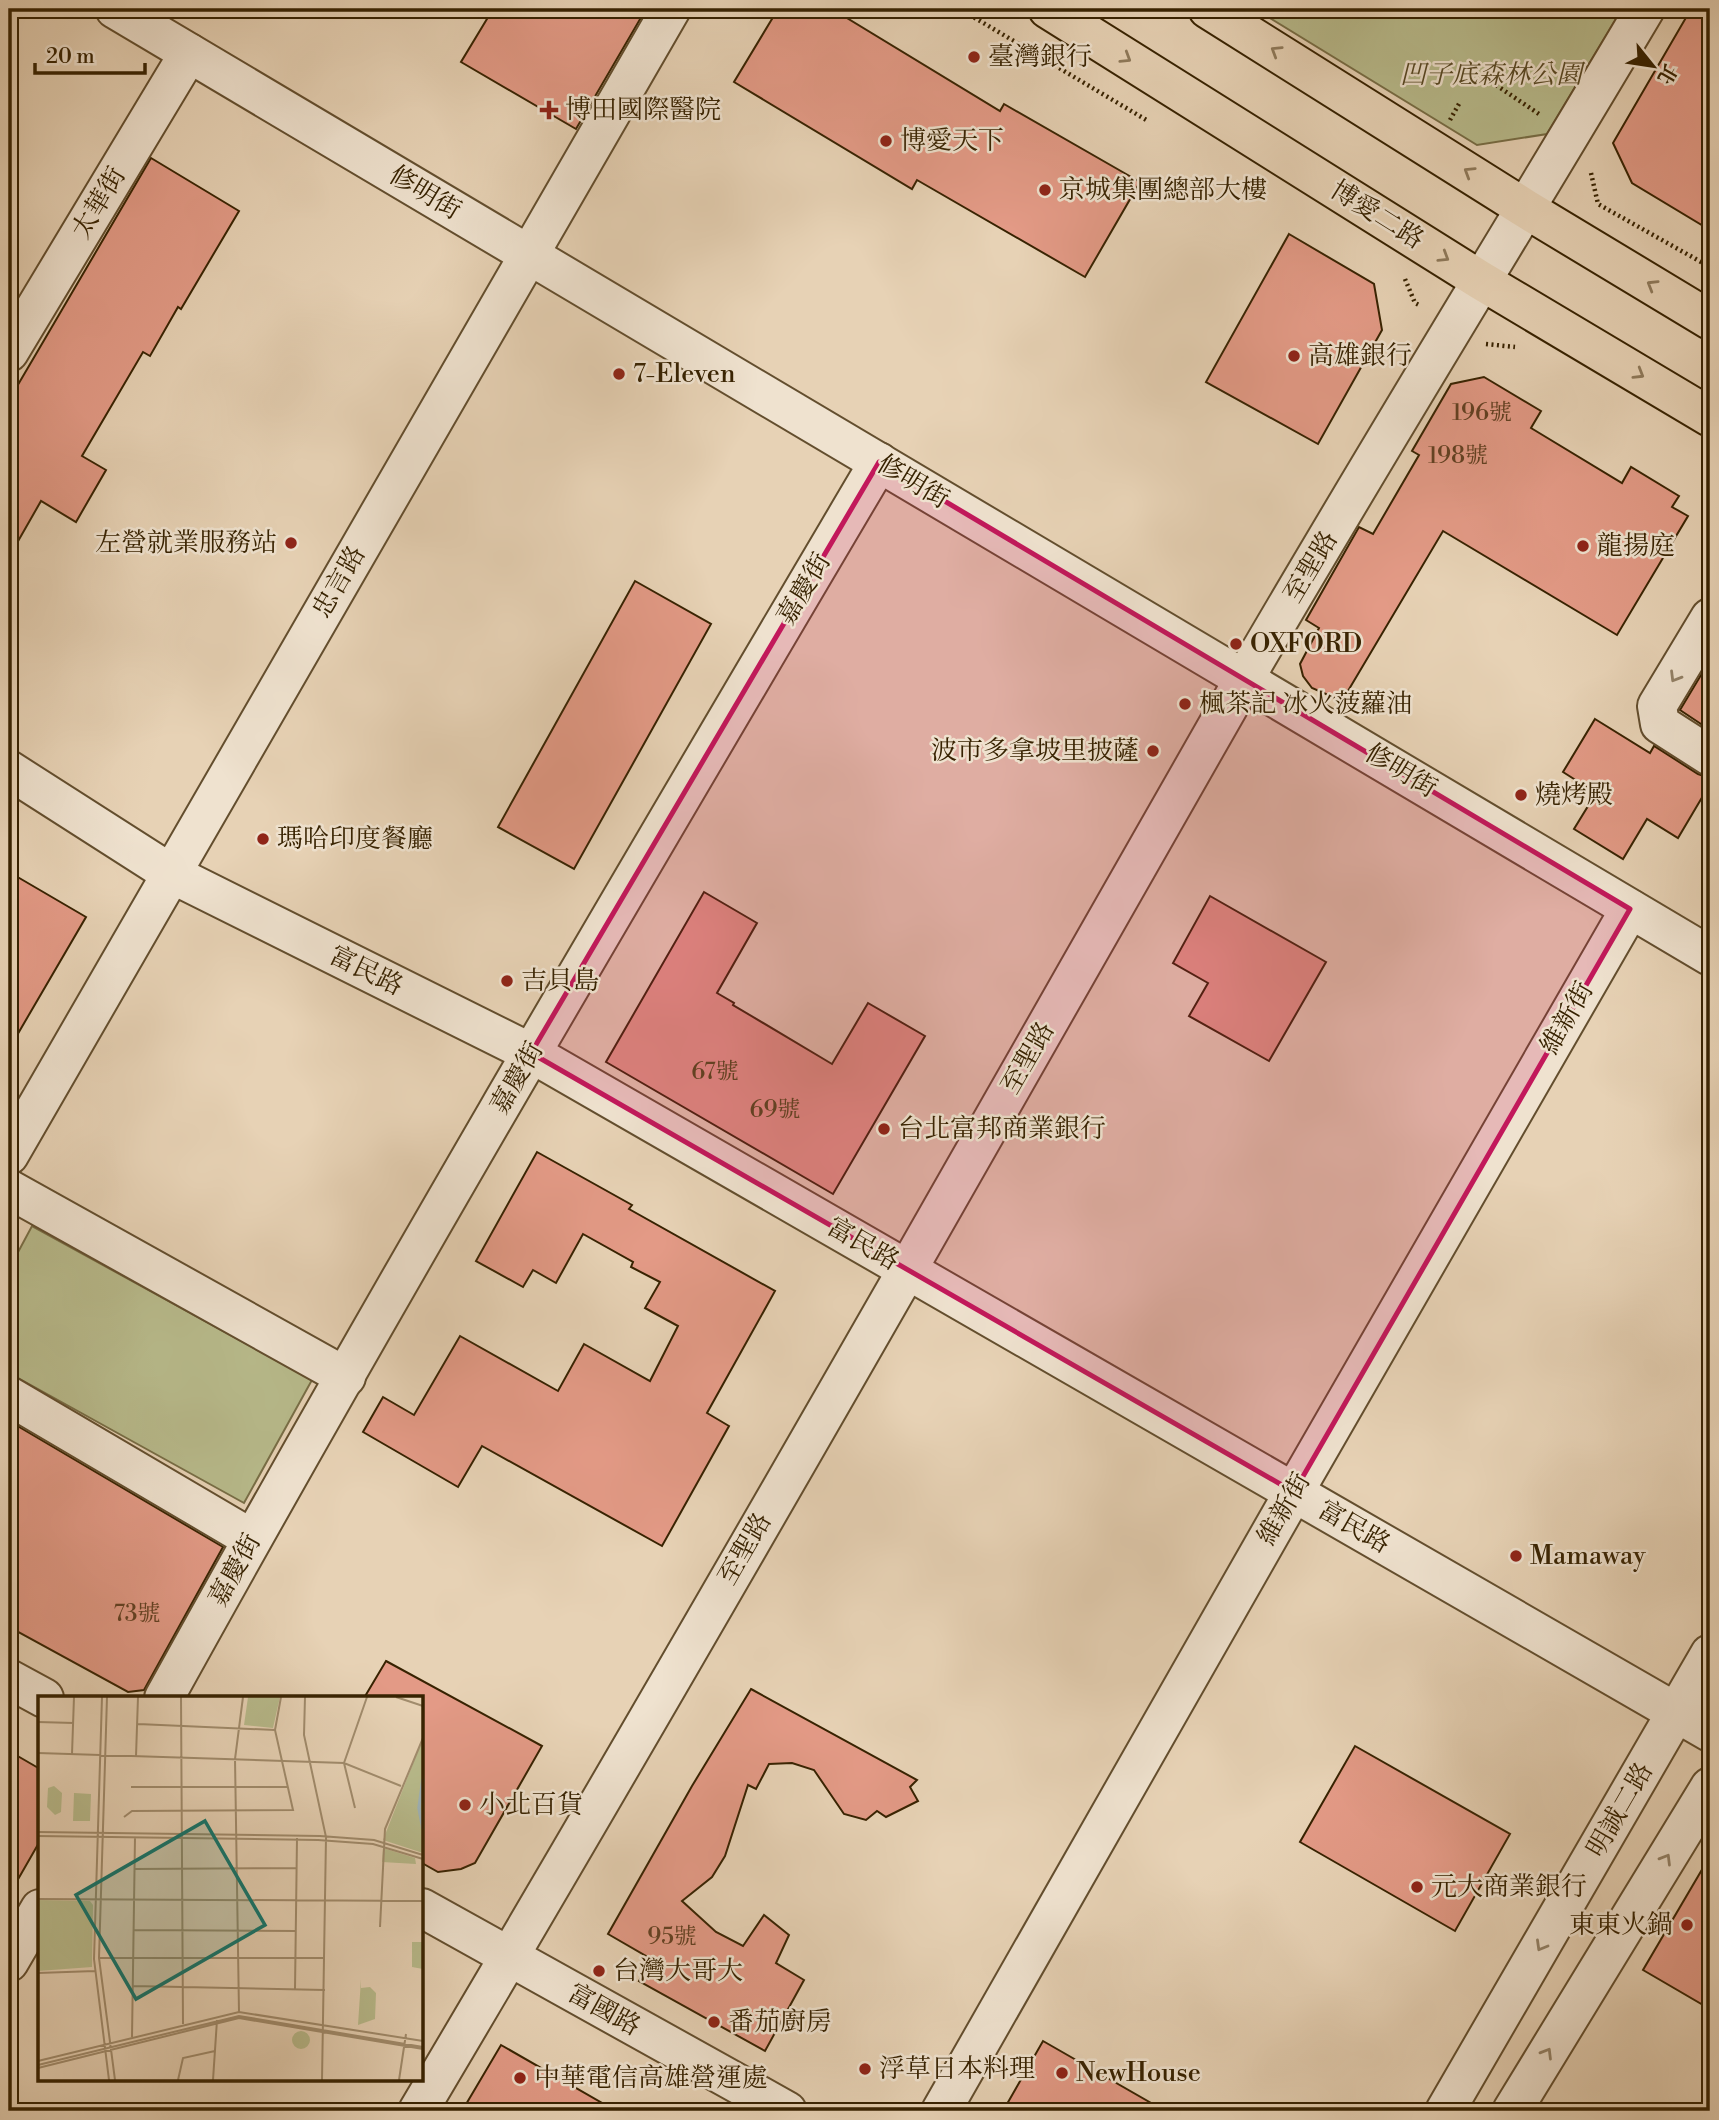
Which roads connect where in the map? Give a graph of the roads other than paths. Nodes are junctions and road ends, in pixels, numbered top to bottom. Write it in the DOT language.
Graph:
graph roads {
  1 [pos="115,9"];
  2 [pos="671,9"];
  3 [pos="1048,9"];
  4 [pos="1209,9"];
  5 [pos="1645,9"];
  6 [pos="189,53"];
  7 [pos="1526,209"];
  8 [pos="528,254"];
  9 [pos="1480,280"];
  10 [pos="1710,320"];
  11 [pos="9,352"];
  12 [pos="1710,417"];
  13 [pos="879,462"];
  14 [pos="1710,618"];
  15 [pos="1245,678"];
  16 [pos="1710,755"];
  17 [pos="9,770"];
  18 [pos="170,873"];
  19 [pos="1630,909"];
  20 [pos="1710,956"];
  21 [pos="531,1053"];
  22 [pos="9,1155"];
  23 [pos="9,1189"];
  24 [pos="908,1270"];
  25 [pos="346,1377"];
  26 [pos="9,1396"];
  27 [pos="1294,1492"];
  28 [pos="251,1539"];
  29 [pos="1710,1654"];
  30 [pos="9,1679"];
  31 [pos="40,1696"];
  32 [pos="165,1696"];
  33 [pos="1676,1713"];
  34 [pos="1710,1732"];
  35 [pos="1710,1787"];
  36 [pos="424,1909"];
  37 [pos="38,1912"];
  38 [pos="509,1957"];
  39 [pos="9,1962"];
  40 [pos="418,2111"];
  41 [pos="787,2111"];
  42 [pos="941,2111"];
  43 [pos="1445,2111"];
  44 [pos="1512,2111"];
  1 -- 6 [label="street, 修明街"];
  2 -- 8 [label="street, 忠言路"];
  3 -- 9 [label="main road, 博愛二路, one-way"];
  7 -- 4 [label="main road, one-way"];
  5 -- 7 [label="street, 至聖路"];
  6 -- 8 [label="street, 修明街"];
  6 -- 11 [label="street, 太華街"];
  7 -- 9 [label="street, 至聖路"];
  10 -- 7 [label="main road, one-way"];
  8 -- 13 [label="street, 修明街"];
  8 -- 18 [label="street, 忠言路"];
  9 -- 12 [label="main road, 博愛二路, one-way"];
  9 -- 15 [label="street, 至聖路"];
  13 -- 15 [label="street, 修明街"];
  13 -- 21 [label="street, 嘉慶街"];
  14 -- 16 [label="street, one-way"];
  15 -- 19 [label="street, 修明街"];
  15 -- 24 [label="street, 至聖路"];
  17 -- 18 [label="street, 富民路"];
  18 -- 21 [label="street, 富民路"];
  18 -- 22 [label="street, 忠言路"];
  19 -- 20 [label="street, 修明街"];
  19 -- 27 [label="street, 維新街"];
  21 -- 24 [label="street, 富民路"];
  21 -- 25 [label="street, 嘉慶街"];
  23 -- 25 [label="street"];
  24 -- 27 [label="street, 富民路"];
  24 -- 38 [label="street, 至聖路"];
  25 -- 28 [label="street, 嘉慶街"];
  26 -- 28 [label="street"];
  27 -- 33 [label="street, 富民路"];
  27 -- 42 [label="street, 維新街"];
  28 -- 32 [label="street, 嘉慶街"];
  29 -- 33 [label="street, 明誠二路"];
  30 -- 31 [label="street"];
  33 -- 34 [label="street, 富民路"];
  33 -- 43 [label="street, 明誠二路, one-way"];
  44 -- 35 [label="street, one-way"];
  36 -- 38 [label="street, 富國路"];
  37 -- 39 [label="street"];
  38 -- 40 [label="street, 至聖路"];
  38 -- 41 [label="street, 富國路"];
}
